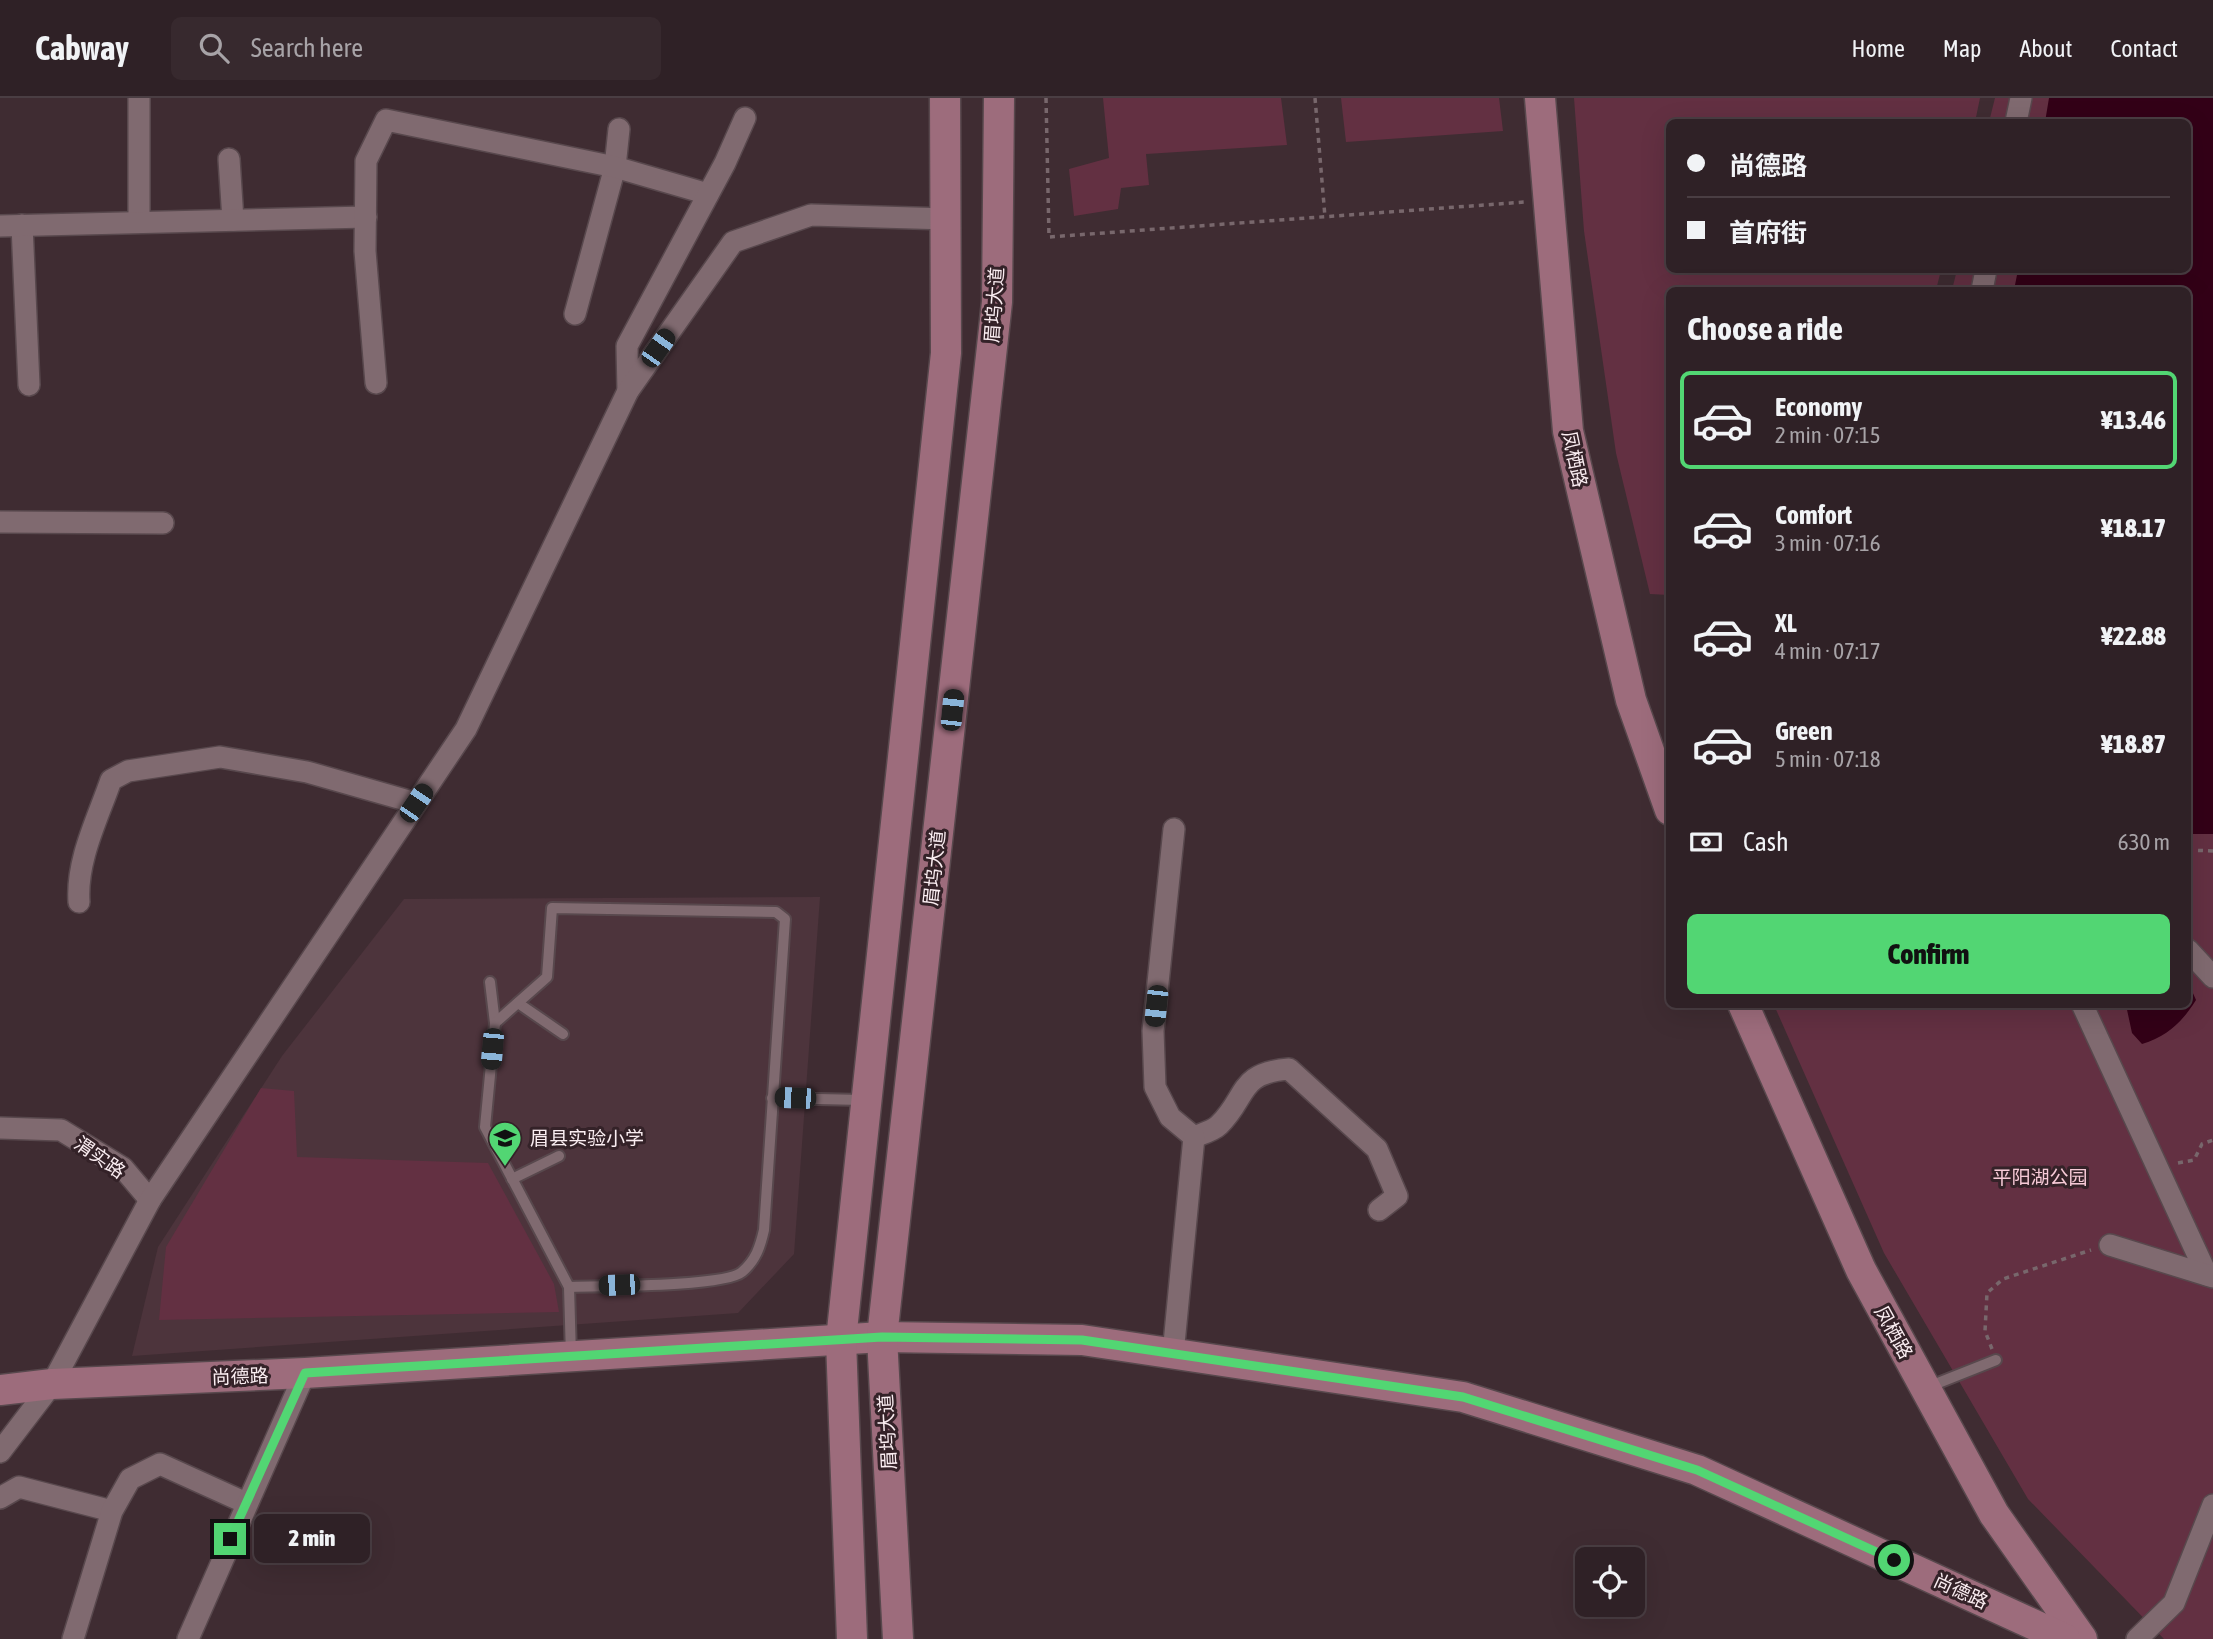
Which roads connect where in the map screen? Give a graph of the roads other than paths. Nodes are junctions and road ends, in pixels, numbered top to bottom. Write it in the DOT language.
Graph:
graph roads {
  1 [pos="139,98"];
  2 [pos="945,98"];
  3 [pos="999,98"];
  4 [pos="1541,98"];
  5 [pos="2021,98"];
  6 [pos="745,118"];
  7 [pos="2017,119"];
  8 [pos="620,129"];
  9 [pos="229,159"];
  10 [pos="615,167"];
  11 [pos="708,194"];
  12 [pos="366,217"];
  13 [pos="948,219"];
  14 [pos="233,220"];
  15 [pos="139,222"];
  16 [pos="22,225"];
  17 [pos="0,226"];
  18 [pos="575,314"];
  19 [pos="376,383"];
  20 [pos="29,384"];
  21 [pos="628,391"];
  22 [pos="0,522"];
  23 [pos="163,523"];
  24 [pos="1666,799"];
  25 [pos="416,803"];
  26 [pos="1174,829"];
  27 [pos="79,902"];
  28 [pos="2191,953"];
  29 [pos="2213,977"];
  30 [pos="490,982"];
  31 [pos="518,1003"];
  32 [pos="1745,1008"];
  33 [pos="2084,1008"];
  34 [pos="495,1023"];
  35 [pos="563,1034"];
  36 [pos="772,1098"];
  37 [pos="866,1100"];
  38 [pos="0,1128"];
  39 [pos="1194,1137"];
  40 [pos="559,1156"];
  41 [pos="512,1180"];
  42 [pos="150,1200"];
  43 [pos="1379,1210"];
  44 [pos="2110,1245"];
  45 [pos="2210,1276"];
  46 [pos="569,1287"];
  47 [pos="882,1337"];
  48 [pos="841,1339"];
  49 [pos="1173,1354"];
  50 [pos="571,1357"];
  51 [pos="1996,1360"];
  52 [pos="305,1373"];
  53 [pos="52,1384"];
  54 [pos="1925,1388"];
  55 [pos="0,1390"];
  56 [pos="0,1452"];
  57 [pos="0,1498"];
  58 [pos="246,1503"];
  59 [pos="2213,1505"];
  60 [pos="111,1511"];
  61 [pos="73,1639"];
  62 [pos="188,1639"];
  63 [pos="852,1639"];
  64 [pos="898,1639"];
  65 [pos="2065,1639"];
  66 [pos="2082,1639"];
  67 [pos="2137,1639"];
  1 -- 15 [label="street"];
  2 -- 13 [label="street"];
  3 -- 47 [label="street, 眉坞大道"];
  4 -- 24 [label="street, 凤栖路"];
  5 -- 7 [label="street"];
  6 -- 11 [label="street"];
  8 -- 10 [label="street"];
  9 -- 14 [label="street"];
  10 -- 11 [label="street"];
  10 -- 12 [label="street"];
  10 -- 18 [label="street"];
  11 -- 21 [label="street"];
  12 -- 14 [label="street"];
  12 -- 19 [label="street"];
  13 -- 21 [label="street"];
  13 -- 37 [label="street"];
  14 -- 15 [label="street"];
  15 -- 16 [label="street"];
  16 -- 17 [label="street"];
  16 -- 20 [label="street"];
  21 -- 25 [label="street"];
  22 -- 23 [label="street"];
  25 -- 27 [label="street"];
  25 -- 42 [label="street"];
  26 -- 39 [label="street"];
  28 -- 29 [label="street"];
  30 -- 34 [label="lane"];
  31 -- 34 [label="lane"];
  31 -- 35 [label="lane"];
  31 -- 36 [label="lane"];
  32 -- 54 [label="street, 凤栖路"];
  33 -- 45 [label="street"];
  34 -- 41 [label="lane"];
  36 -- 37 [label="lane"];
  36 -- 46 [label="lane"];
  37 -- 48 [label="street"];
  38 -- 42 [label="street, 渭实路"];
  39 -- 43 [label="street"];
  39 -- 49 [label="street"];
  40 -- 41 [label="lane"];
  41 -- 46 [label="lane"];
  42 -- 53 [label="street"];
  44 -- 45 [label="street"];
  46 -- 50 [label="lane"];
  47 -- 48 [label="street, 尚德路"];
  47 -- 49 [label="street, 尚德路"];
  47 -- 64 [label="street, 眉坞大道"];
  48 -- 50 [label="street, 尚德路"];
  48 -- 63 [label="street"];
  49 -- 65 [label="street, 尚德路"];
  50 -- 52 [label="street, 尚德路"];
  51 -- 54 [label="lane"];
  52 -- 53 [label="street, 尚德路"];
  52 -- 58 [label="street"];
  53 -- 55 [label="street, 尚德路"];
  53 -- 56 [label="street"];
  54 -- 66 [label="street, 凤栖路"];
  57 -- 60 [label="street"];
  58 -- 60 [label="street"];
  58 -- 62 [label="street"];
  59 -- 67 [label="street"];
  60 -- 61 [label="street"];
}
